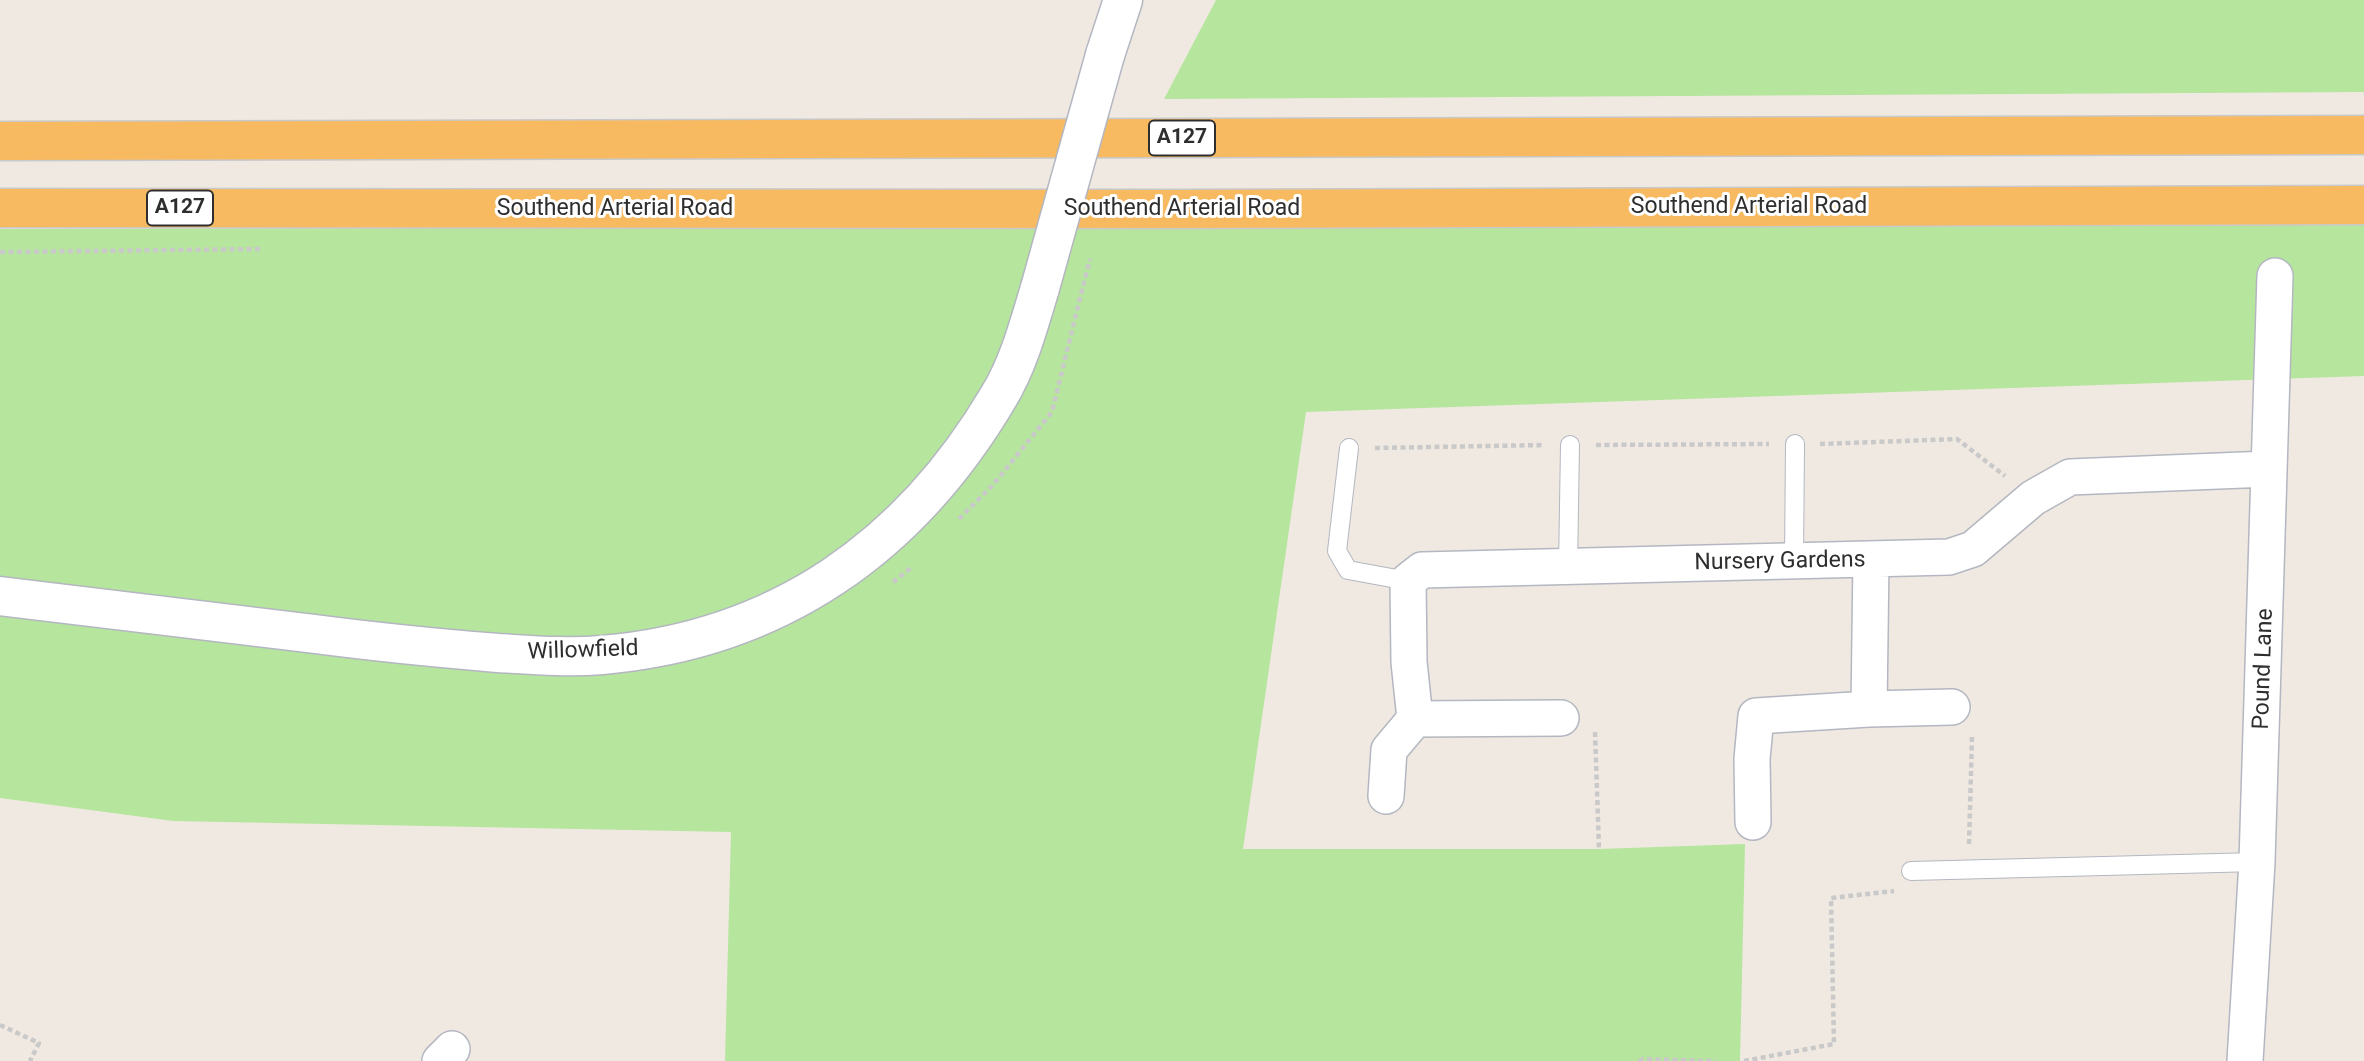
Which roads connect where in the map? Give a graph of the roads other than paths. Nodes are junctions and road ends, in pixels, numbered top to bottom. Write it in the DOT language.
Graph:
graph roads {
  1 [pos="1123,0"];
  2 [pos="2364,135"];
  3 [pos="0,141"];
  4 [pos="2364,205"];
  5 [pos="0,208"];
  6 [pos="2275,276"];
  7 [pos="1795,444"];
  8 [pos="1570,445"];
  9 [pos="1349,449"];
  10 [pos="2268,470"];
  11 [pos="1871,560"];
  12 [pos="1794,561"];
  13 [pos="1568,568"];
  14 [pos="1408,581"];
  15 [pos="0,596"];
  16 [pos="1952,707"];
  17 [pos="1869,709"];
  18 [pos="1561,718"];
  19 [pos="1415,719"];
  20 [pos="1386,796"];
  21 [pos="1753,822"];
  22 [pos="2257,862"];
  23 [pos="1911,871"];
  24 [pos="2245,1061"];
  1 -- 15 [label="street, Willowfield, bridge"];
  2 -- 3 [label="highway, A127"];
  4 -- 5 [label="highway, Southend Arterial Road / A127"];
  6 -- 10 [label="street, Pound Lane"];
  7 -- 12 [label="lane"];
  8 -- 13 [label="lane"];
  9 -- 14 [label="lane"];
  10 -- 11 [label="street, Nursery Gardens"];
  10 -- 22 [label="street, Pound Lane"];
  11 -- 12 [label="street, Nursery Gardens"];
  11 -- 17 [label="street"];
  12 -- 13 [label="street, Nursery Gardens"];
  13 -- 14 [label="street, Nursery Gardens"];
  14 -- 19 [label="street"];
  16 -- 17 [label="street"];
  17 -- 21 [label="street"];
  18 -- 19 [label="street"];
  19 -- 20 [label="street"];
  22 -- 23 [label="lane"];
  22 -- 24 [label="street, Pound Lane"];
}
